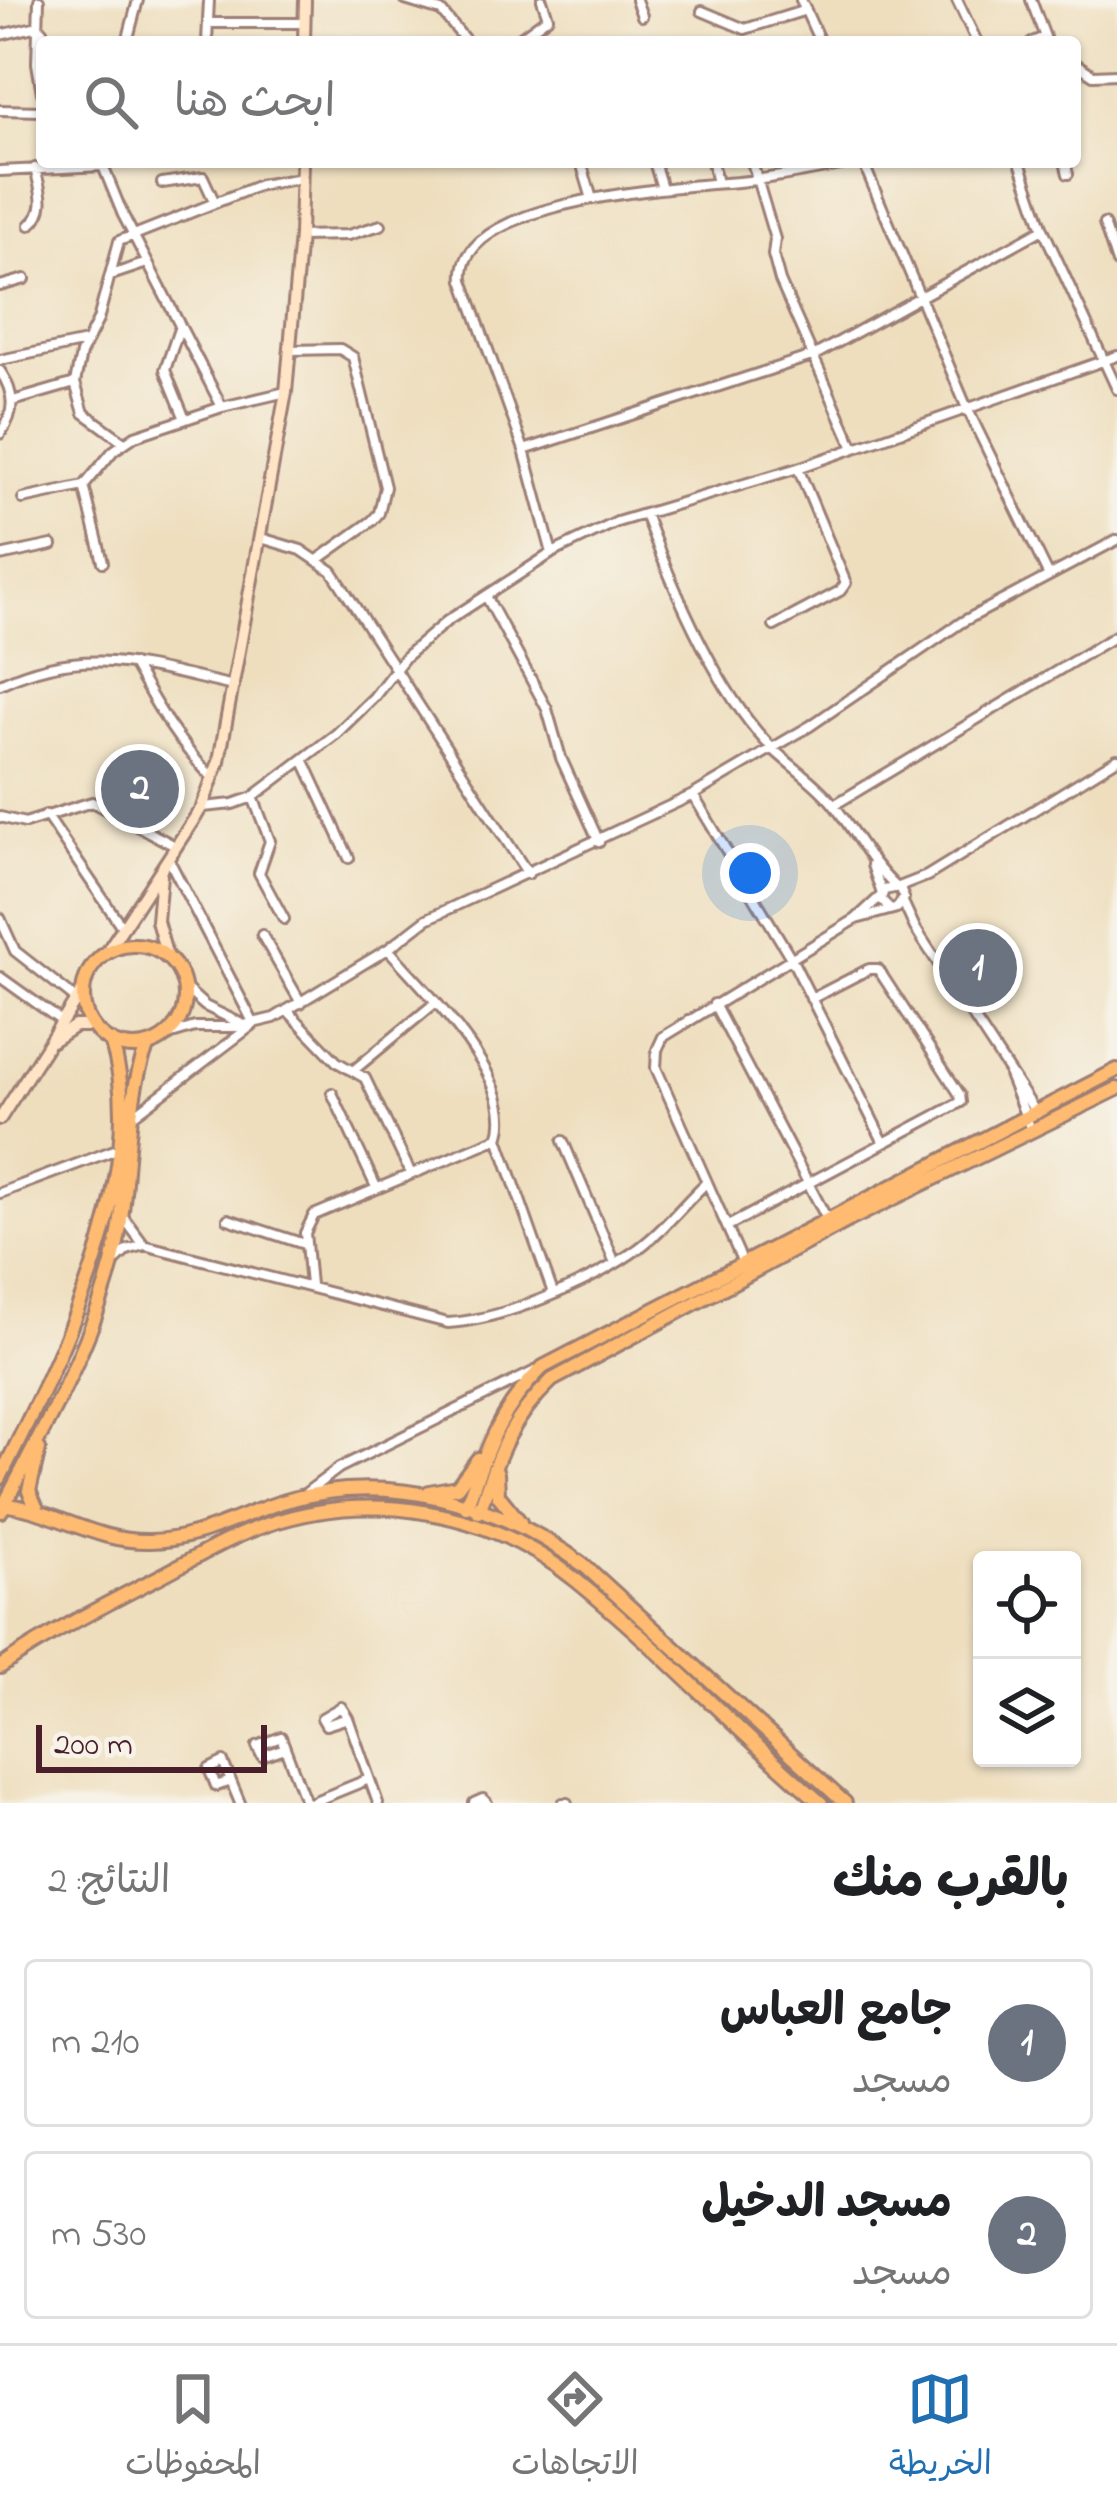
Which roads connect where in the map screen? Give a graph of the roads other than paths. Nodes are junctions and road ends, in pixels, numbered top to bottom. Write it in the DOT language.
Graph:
graph roads {
  1 [pos="39,0"];
  2 [pos="138,0"];
  3 [pos="209,0"];
  4 [pos="305,0"];
  5 [pos="405,0"];
  6 [pos="437,0"];
  7 [pos="542,0"];
  8 [pos="636,0"];
  9 [pos="957,0"];
  10 [pos="1031,0"];
  11 [pos="807,7"];
  12 [pos="441,11"];
  13 [pos="702,11"];
  14 [pos="642,16"];
  15 [pos="208,23"];
  16 [pos="304,23"];
  17 [pos="38,26"];
  18 [pos="0,35"];
  19 [pos="38,36"];
  20 [pos="46,36"];
  21 [pos="129,36"];
  22 [pos="207,36"];
  23 [pos="304,36"];
  24 [pos="462,36"];
  25 [pos="522,36"];
  26 [pos="818,36"];
  27 [pos="974,36"];
  28 [pos="1045,36"];
  29 [pos="1081,67"];
  30 [pos="1117,74"];
  31 [pos="0,110"];
  32 [pos="36,111"];
  33 [pos="35,168"];
  34 [pos="104,168"];
  35 [pos="302,168"];
  36 [pos="583,168"];
  37 [pos="656,168"];
  38 [pos="713,168"];
  39 [pos="754,168"];
  40 [pos="800,168"];
  41 [pos="863,168"];
  42 [pos="1022,168"];
  43 [pos="1066,168"];
  44 [pos="0,171"];
  45 [pos="1068,174"];
  46 [pos="302,178"];
  47 [pos="758,179"];
  48 [pos="162,183"];
  49 [pos="717,183"];
  50 [pos="662,188"];
  51 [pos="592,199"];
  52 [pos="215,202"];
  53 [pos="1104,224"];
  54 [pos="30,225"];
  55 [pos="381,225"];
  56 [pos="1043,230"];
  57 [pos="134,235"];
  58 [pos="300,236"];
  59 [pos="148,263"];
  60 [pos="1117,263"];
  61 [pos="111,275"];
  62 [pos="25,279"];
  63 [pos="0,286"];
  64 [pos="918,295"];
  65 [pos="180,326"];
  66 [pos="87,342"];
  67 [pos="291,350"];
  68 [pos="815,355"];
  69 [pos="1117,356"];
  70 [pos="1103,360"];
  71 [pos="0,361"];
  72 [pos="0,371"];
  73 [pos="74,383"];
  74 [pos="1117,389"];
  75 [pos="286,392"];
  76 [pos="13,401"];
  77 [pos="966,406"];
  78 [pos="222,407"];
  79 [pos="184,419"];
  80 [pos="0,434"];
  81 [pos="124,442"];
  82 [pos="853,446"];
  83 [pos="524,450"];
  84 [pos="798,468"];
  85 [pos="84,487"];
  86 [pos="23,499"];
  87 [pos="645,514"];
  88 [pos="261,538"];
  89 [pos="1117,540"];
  90 [pos="52,545"];
  91 [pos="552,553"];
  92 [pos="0,556"];
  93 [pos="319,559"];
  94 [pos="104,562"];
  95 [pos="1048,574"];
  96 [pos="486,596"];
  97 [pos="774,626"];
  98 [pos="1117,635"];
  99 [pos="133,664"];
  100 [pos="394,672"];
  101 [pos="0,684"];
  102 [pos="234,686"];
  103 [pos="772,748"];
  104 [pos="303,759"];
  105 [pos="1117,759"];
  106 [pos="214,779"];
  107 [pos="693,795"];
  108 [pos="253,797"];
  109 [pos="834,805"];
  110 [pos="202,807"];
  111 [pos="46,815"];
  112 [pos="0,817"];
  113 [pos="599,842"];
  114 [pos="177,847"];
  115 [pos="349,858"];
  116 [pos="166,863"];
  117 [pos="872,864"];
  118 [pos="528,874"];
  119 [pos="927,876"];
  120 [pos="897,887"];
  121 [pos="882,895"];
  122 [pos="904,900"];
  123 [pos="891,908"];
  124 [pos="0,918"];
  125 [pos="284,919"];
  126 [pos="856,919"];
  127 [pos="122,927"];
  128 [pos="915,928"];
  129 [pos="262,935"];
  130 [pos="388,949"];
  131 [pos="106,953"];
  132 [pos="167,957"];
  133 [pos="790,958"];
  134 [pos="0,977"];
  135 [pos="184,987"];
  136 [pos="80,994"];
  137 [pos="811,999"];
  138 [pos="301,1003"];
  139 [pos="435,1003"];
  140 [pos="715,1004"];
  141 [pos="287,1010"];
  142 [pos="60,1020"];
  143 [pos="249,1025"];
  144 [pos="92,1026"];
  145 [pos="165,1036"];
  146 [pos="111,1041"];
  147 [pos="148,1045"];
  148 [pos="46,1047"];
  149 [pos="354,1070"];
  150 [pos="1117,1070"];
  151 [pos="1117,1089"];
  152 [pos="332,1093"];
  153 [pos="134,1114"];
  154 [pos="1031,1115"];
  155 [pos="0,1119"];
  156 [pos="1038,1129"];
  157 [pos="498,1138"];
  158 [pos="563,1141"];
  159 [pos="883,1141"];
  160 [pos="117,1149"];
  161 [pos="411,1174"];
  162 [pos="707,1182"];
  163 [pos="807,1182"];
  164 [pos="376,1187"];
  165 [pos="0,1193"];
  166 [pos="122,1215"];
  167 [pos="228,1219"];
  168 [pos="827,1219"];
  169 [pos="728,1226"];
  170 [pos="304,1244"];
  171 [pos="144,1245"];
  172 [pos="112,1263"];
  173 [pos="615,1263"];
  174 [pos="743,1263"];
  175 [pos="310,1285"];
  176 [pos="553,1293"];
  177 [pos="543,1367"];
  178 [pos="495,1426"];
  179 [pos="43,1431"];
  180 [pos="504,1440"];
  181 [pos="0,1478"];
  182 [pos="415,1492"];
  183 [pos="301,1497"];
  184 [pos="1,1507"];
  185 [pos="473,1507"];
  186 [pos="38,1510"];
  187 [pos="468,1523"];
  188 [pos="540,1536"];
  189 [pos="0,1666"];
  190 [pos="348,1718"];
  191 [pos="285,1748"];
  192 [pos="369,1779"];
  193 [pos="230,1781"];
  194 [pos="240,1803"];
  195 [pos="308,1803"];
  196 [pos="378,1803"];
  197 [pos="474,1803"];
  198 [pos="487,1803"];
  199 [pos="821,1803"];
  200 [pos="845,1803"];
  1 -- 17 [label="street"];
  2 -- 21 [label="street"];
  3 -- 15 [label="street"];
  4 -- 16 [label="main road"];
  5 -- 12 [label="street"];
  6 -- 12 [label="street"];
  7 -- 25 [label="street"];
  8 -- 14 [label="street"];
  9 -- 27 [label="street"];
  10 -- 28 [label="street"];
  11 -- 13 [label="street"];
  11 -- 26 [label="street"];
  12 -- 24 [label="street"];
  15 -- 16 [label="street"];
  15 -- 22 [label="street"];
  16 -- 23 [label="main road"];
  17 -- 18 [label="street"];
  17 -- 19 [label="street"];
  17 -- 20 [label="street"];
  29 -- 30 [label="street"];
  31 -- 32 [label="street"];
  33 -- 44 [label="street"];
  33 -- 54 [label="street"];
  34 -- 57 [label="street"];
  35 -- 46 [label="main road"];
  36 -- 51 [label="street"];
  37 -- 50 [label="street"];
  38 -- 49 [label="street"];
  39 -- 47 [label="street"];
  40 -- 47 [label="street"];
  41 -- 64 [label="street"];
  42 -- 56 [label="street"];
  43 -- 45 [label="street"];
  46 -- 52 [label="street"];
  46 -- 58 [label="main road"];
  47 -- 49 [label="street"];
  47 -- 68 [label="street"];
  48 -- 52 [label="street"];
  49 -- 50 [label="street"];
  50 -- 51 [label="street"];
  51 -- 83 [label="street"];
  52 -- 57 [label="street"];
  53 -- 60 [label="street"];
  55 -- 58 [label="street"];
  56 -- 64 [label="street"];
  56 -- 70 [label="street"];
  57 -- 59 [label="street"];
  57 -- 61 [label="street"];
  58 -- 67 [label="main road"];
  59 -- 61 [label="street"];
  59 -- 65 [label="street"];
  61 -- 66 [label="street"];
  62 -- 63 [label="street"];
  64 -- 68 [label="street"];
  64 -- 77 [label="street"];
  65 -- 78 [label="street"];
  65 -- 79 [label="street"];
  66 -- 71 [label="street"];
  66 -- 73 [label="street"];
  67 -- 75 [label="main road"];
  67 -- 93 [label="street"];
  68 -- 82 [label="street"];
  68 -- 83 [label="street"];
  69 -- 70 [label="street"];
  70 -- 74 [label="street"];
  70 -- 77 [label="street"];
  72 -- 76 [label="street"];
  73 -- 76 [label="street"];
  73 -- 81 [label="street"];
  75 -- 78 [label="street"];
  75 -- 88 [label="main road"];
  76 -- 80 [label="street"];
  77 -- 82 [label="street"];
  77 -- 95 [label="street"];
  78 -- 79 [label="street"];
  79 -- 81 [label="street"];
  81 -- 85 [label="street"];
  82 -- 84 [label="street"];
  83 -- 91 [label="street"];
  84 -- 87 [label="street"];
  84 -- 97 [label="street"];
  85 -- 86 [label="street"];
  85 -- 94 [label="street"];
  87 -- 91 [label="street"];
  87 -- 103 [label="street"];
  88 -- 93 [label="street"];
  88 -- 102 [label="main road"];
  89 -- 95 [label="street"];
  90 -- 92 [label="street"];
  91 -- 96 [label="street"];
  93 -- 100 [label="street"];
  95 -- 103 [label="street"];
  96 -- 100 [label="street"];
  96 -- 113 [label="street"];
  98 -- 109 [label="street"];
  99 -- 101 [label="street"];
  99 -- 102 [label="street"];
  99 -- 106 [label="street"];
  100 -- 104 [label="street"];
  100 -- 118 [label="street"];
  102 -- 106 [label="main road"];
  103 -- 107 [label="street"];
  103 -- 109 [label="street"];
  104 -- 108 [label="street"];
  104 -- 115 [label="street"];
  105 -- 119 [label="street"];
  106 -- 110 [label="main road"];
  107 -- 113 [label="street"];
  107 -- 133 [label="street"];
  108 -- 110 [label="street"];
  108 -- 125 [label="street"];
  109 -- 117 [label="street"];
  110 -- 114 [label="main road"];
  111 -- 112 [label="street"];
  111 -- 114 [label="street"];
  111 -- 127 [label="street"];
  113 -- 118 [label="street"];
  114 -- 116 [label="main road"];
  116 -- 127 [label="main road"];
  116 -- 132 [label="main road"];
  116 -- 143 [label="street"];
  117 -- 120 [label="street"];
  117 -- 121 [label="street"];
  118 -- 130 [label="street"];
  119 -- 120 [label="street"];
  119 -- 122 [label="street"];
  120 -- 121 [label="street"];
  120 -- 122 [label="street"];
  121 -- 123 [label="street"];
  121 -- 126 [label="street"];
  122 -- 123 [label="street"];
  122 -- 128 [label="street"];
  123 -- 126 [label="street"];
  123 -- 128 [label="street"];
  124 -- 136 [label="street"];
  126 -- 133 [label="street"];
  127 -- 131 [label="main road"];
  128 -- 154 [label="street"];
  129 -- 138 [label="street"];
  130 -- 138 [label="street"];
  130 -- 139 [label="street"];
  131 -- 132 [label="main road"];
  131 -- 136 [label="main road"];
  132 -- 135 [label="main road"];
  133 -- 137 [label="street"];
  133 -- 140 [label="street"];
  134 -- 142 [label="street"];
  135 -- 143 [label="street"];
  135 -- 145 [label="main road"];
  136 -- 142 [label="main road"];
  136 -- 144 [label="main road"];
  137 -- 159 [label="street"];
  137 -- 159 [label="street"];
  138 -- 141 [label="street"];
  139 -- 149 [label="street"];
  139 -- 157 [label="street"];
  140 -- 162 [label="street"];
  140 -- 163 [label="street"];
  141 -- 143 [label="street"];
  141 -- 149 [label="street"];
  142 -- 148 [label="main road"];
  143 -- 145 [label="street"];
  143 -- 153 [label="street"];
  144 -- 146 [label="main road"];
  144 -- 148 [label="main road"];
  145 -- 147 [label="main road"];
  146 -- 147 [label="main road"];
  146 -- 160 [label="main road"];
  147 -- 153 [label="main road"];
  148 -- 155 [label="main road"];
  149 -- 161 [label="street"];
  150 -- 154 [label="main road"];
  151 -- 156 [label="main road"];
  152 -- 164 [label="street"];
  153 -- 166 [label="main road"];
  154 -- 156 [label="street"];
  154 -- 168 [label="main road"];
  156 -- 180 [label="main road"];
  157 -- 161 [label="street"];
  157 -- 176 [label="street"];
  158 -- 173 [label="street"];
  159 -- 163 [label="street"];
  160 -- 165 [label="street"];
  160 -- 181 [label="main road"];
  161 -- 164 [label="street"];
  162 -- 169 [label="street"];
  162 -- 173 [label="street"];
  163 -- 168 [label="street"];
  163 -- 169 [label="street"];
  164 -- 170 [label="street"];
  166 -- 171 [label="street"];
  166 -- 172 [label="main road"];
  167 -- 170 [label="street"];
  168 -- 174 [label="main road"];
  169 -- 174 [label="street"];
  170 -- 175 [label="street"];
  171 -- 172 [label="street"];
  171 -- 175 [label="street"];
  172 -- 179 [label="main road"];
  173 -- 176 [label="street"];
  174 -- 177 [label="main road"];
  175 -- 176 [label="street"];
  177 -- 178 [label="main road"];
  177 -- 183 [label="street"];
  178 -- 182 [label="main road"];
  178 -- 185 [label="main road"];
  179 -- 184 [label="main road"];
  179 -- 186 [label="main road"];
  180 -- 185 [label="main road"];
  180 -- 188 [label="main road"];
  182 -- 183 [label="main road"];
  182 -- 185 [label="main road"];
  183 -- 186 [label="main road"];
  184 -- 186 [label="main road"];
  185 -- 187 [label="main road"];
  185 -- 188 [label="main road"];
  187 -- 189 [label="main road"];
  187 -- 199 [label="main road"];
  188 -- 200 [label="main road"];
  190 -- 192 [label="street"];
  191 -- 195 [label="street"];
  192 -- 195 [label="street"];
  192 -- 196 [label="street"];
  193 -- 194 [label="street"];
  197 -- 198 [label="street"];
}
